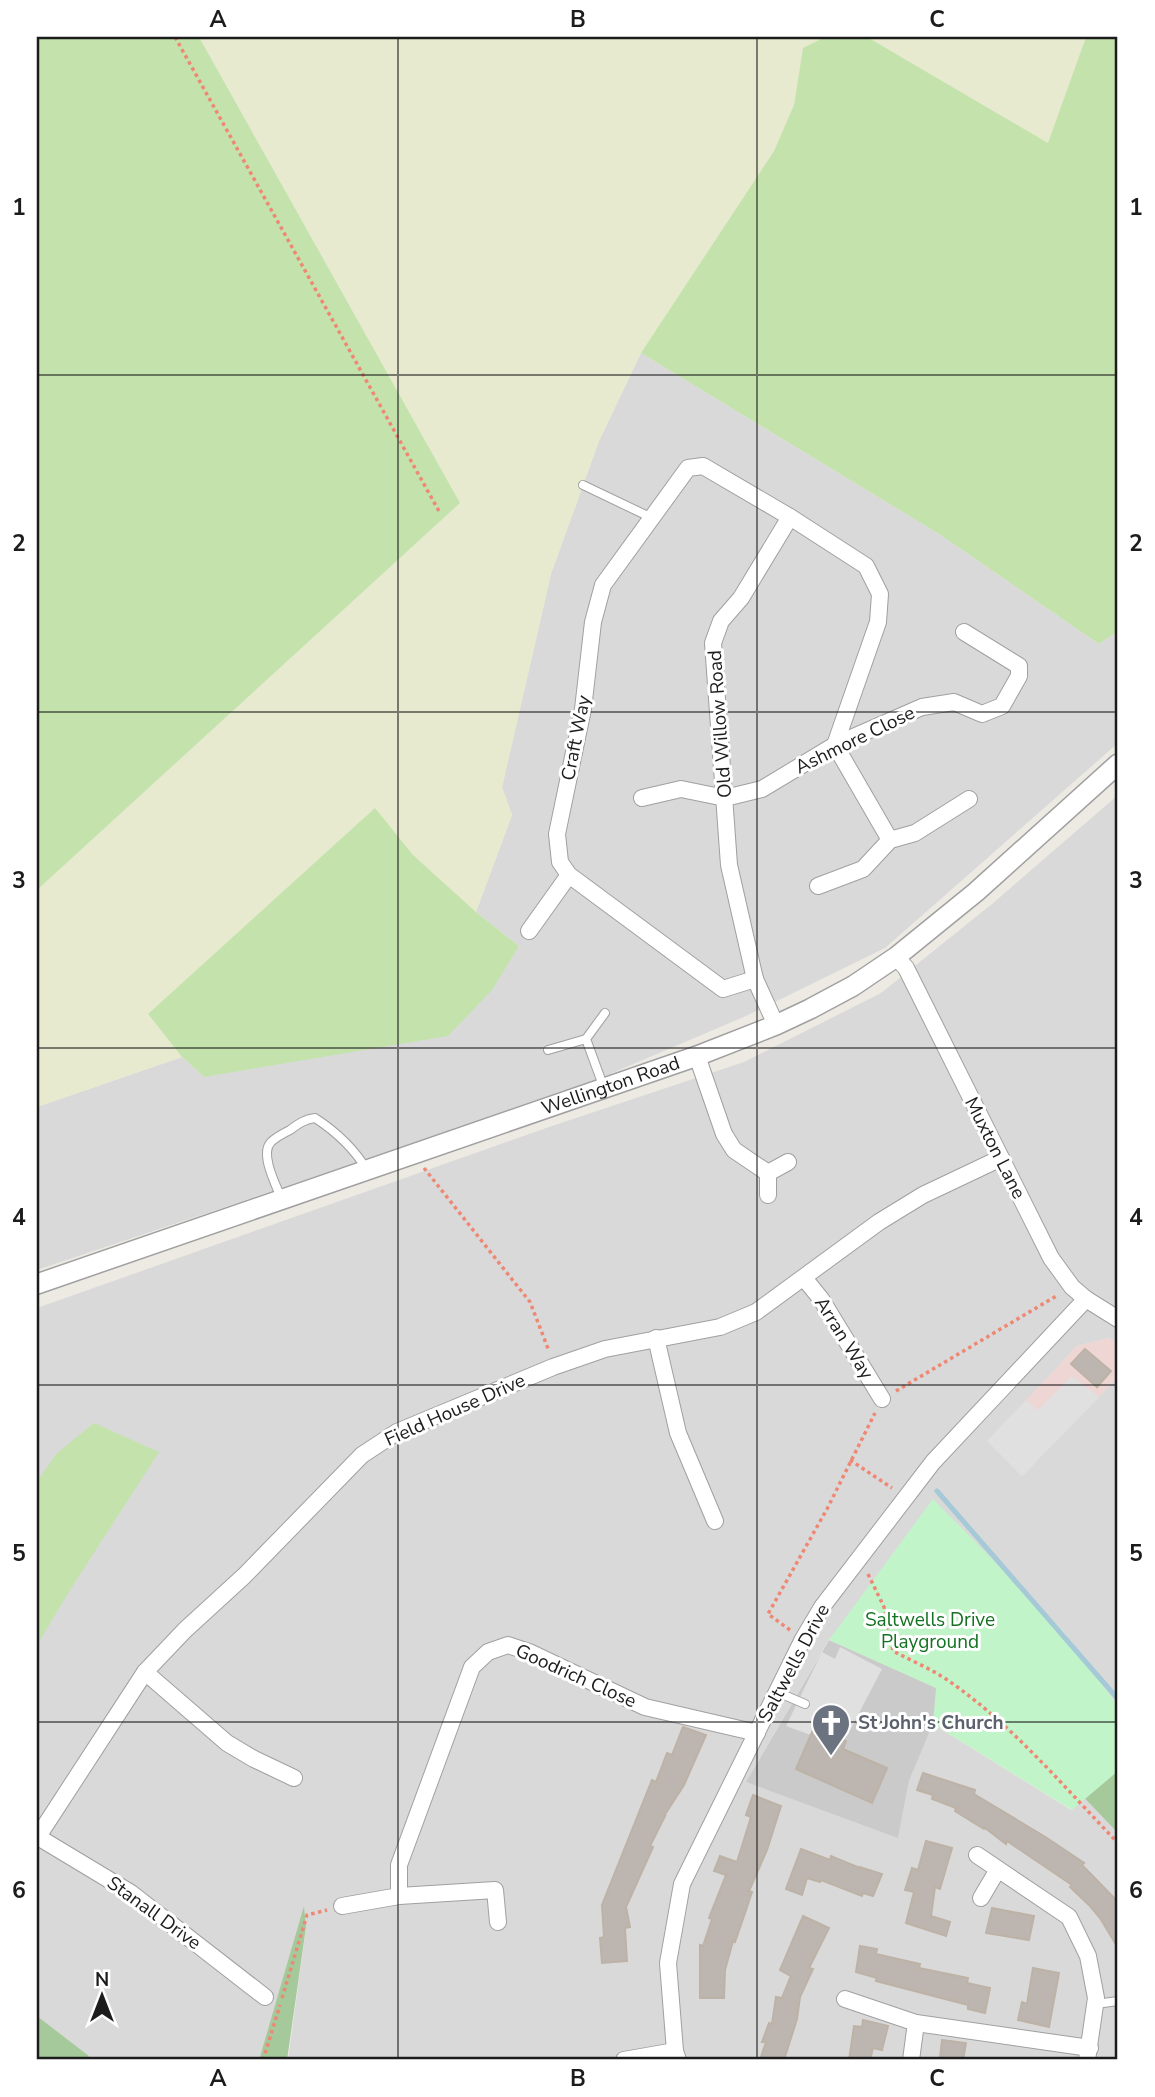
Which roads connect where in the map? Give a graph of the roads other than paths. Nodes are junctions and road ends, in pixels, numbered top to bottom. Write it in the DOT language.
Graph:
graph roads {
  1 [pos="583,485"];
  2 [pos="790,517"];
  3 [pos="652,518"];
  4 [pos="964,632"];
  5 [pos="835,745"];
  6 [pos="1118,764"];
  7 [pos="642,798"];
  8 [pos="725,798"];
  9 [pos="969,799"];
  10 [pos="890,840"];
  11 [pos="569,875"];
  12 [pos="818,887"];
  13 [pos="529,931"];
  14 [pos="896,957"];
  15 [pos="755,979"];
  16 [pos="605,1013"];
  17 [pos="776,1025"];
  18 [pos="586,1039"];
  19 [pos="548,1050"];
  20 [pos="697,1056"];
  21 [pos="604,1089"];
  22 [pos="1001,1158"];
  23 [pos="788,1162"];
  24 [pos="368,1170"];
  25 [pos="768,1173"];
  26 [pos="768,1195"];
  27 [pos="282,1200"];
  28 [pos="804,1278"];
  29 [pos="37,1284"];
  30 [pos="1086,1299"];
  31 [pos="1118,1319"];
  32 [pos="656,1338"];
  33 [pos="882,1399"];
  34 [pos="715,1521"];
  35 [pos="145,1672"];
  36 [pos="777,1692"];
  37 [pos="805,1704"];
  38 [pos="757,1732"];
  39 [pos="294,1778"];
  40 [pos="37,1838"];
  41 [pos="977,1855"];
  42 [pos="997,1871"];
  43 [pos="399,1896"];
  44 [pos="981,1898"];
  45 [pos="342,1906"];
  46 [pos="498,1922"];
  47 [pos="265,1997"];
  48 [pos="845,1999"];
  49 [pos="1118,2001"];
  50 [pos="1096,2004"];
  51 [pos="916,2023"];
  52 [pos="1089,2054"];
  53 [pos="677,2056"];
  54 [pos="624,2060"];
  55 [pos="911,2060"];
  1 -- 3 [label="lane"];
  2 -- 3 [label="street, Craft Way"];
  2 -- 5 [label="street"];
  2 -- 8 [label="street, Old Willow Road"];
  3 -- 11 [label="street, Craft Way"];
  4 -- 5 [label="street, Ashmore Close"];
  5 -- 8 [label="street, Ashmore Close"];
  5 -- 10 [label="street"];
  6 -- 14 [label="street, Wellington Road"];
  7 -- 8 [label="street"];
  8 -- 15 [label="street, Old Willow Road"];
  9 -- 10 [label="street"];
  10 -- 12 [label="street"];
  11 -- 13 [label="street"];
  11 -- 15 [label="street"];
  14 -- 17 [label="street, Wellington Road"];
  14 -- 22 [label="street, Muxton Lane"];
  15 -- 17 [label="street"];
  16 -- 18 [label="lane"];
  17 -- 20 [label="street, Wellington Road"];
  18 -- 19 [label="lane"];
  18 -- 21 [label="lane"];
  20 -- 21 [label="street, Wellington Road"];
  20 -- 25 [label="street"];
  21 -- 24 [label="street, Wellington Road"];
  22 -- 28 [label="street, Field House Drive"];
  22 -- 30 [label="street, Muxton Lane"];
  23 -- 25 [label="street"];
  24 -- 27 [label="street, Wellington Road"];
  24 -- 27 [label="lane"];
  25 -- 26 [label="street"];
  27 -- 29 [label="street, Wellington Road"];
  28 -- 32 [label="street, Field House Drive"];
  28 -- 33 [label="street, Arran Way"];
  30 -- 31 [label="street, Muxton Lane"];
  30 -- 36 [label="street, Saltwells Drive"];
  32 -- 34 [label="street"];
  32 -- 35 [label="street, Field House Drive"];
  35 -- 39 [label="street"];
  35 -- 40 [label="street, Field House Drive"];
  36 -- 37 [label="lane"];
  36 -- 38 [label="street, Saltwells Drive"];
  38 -- 43 [label="street, Goodrich Close"];
  38 -- 53 [label="street, Saltwells Drive"];
  40 -- 47 [label="street, Stanall Drive"];
  41 -- 42 [label="street"];
  42 -- 44 [label="street"];
  42 -- 50 [label="street"];
  43 -- 45 [label="street"];
  43 -- 46 [label="street"];
  48 -- 51 [label="street"];
  49 -- 50 [label="lane"];
  50 -- 52 [label="street"];
  51 -- 52 [label="street"];
  51 -- 55 [label="street"];
  53 -- 54 [label="street"];
}
